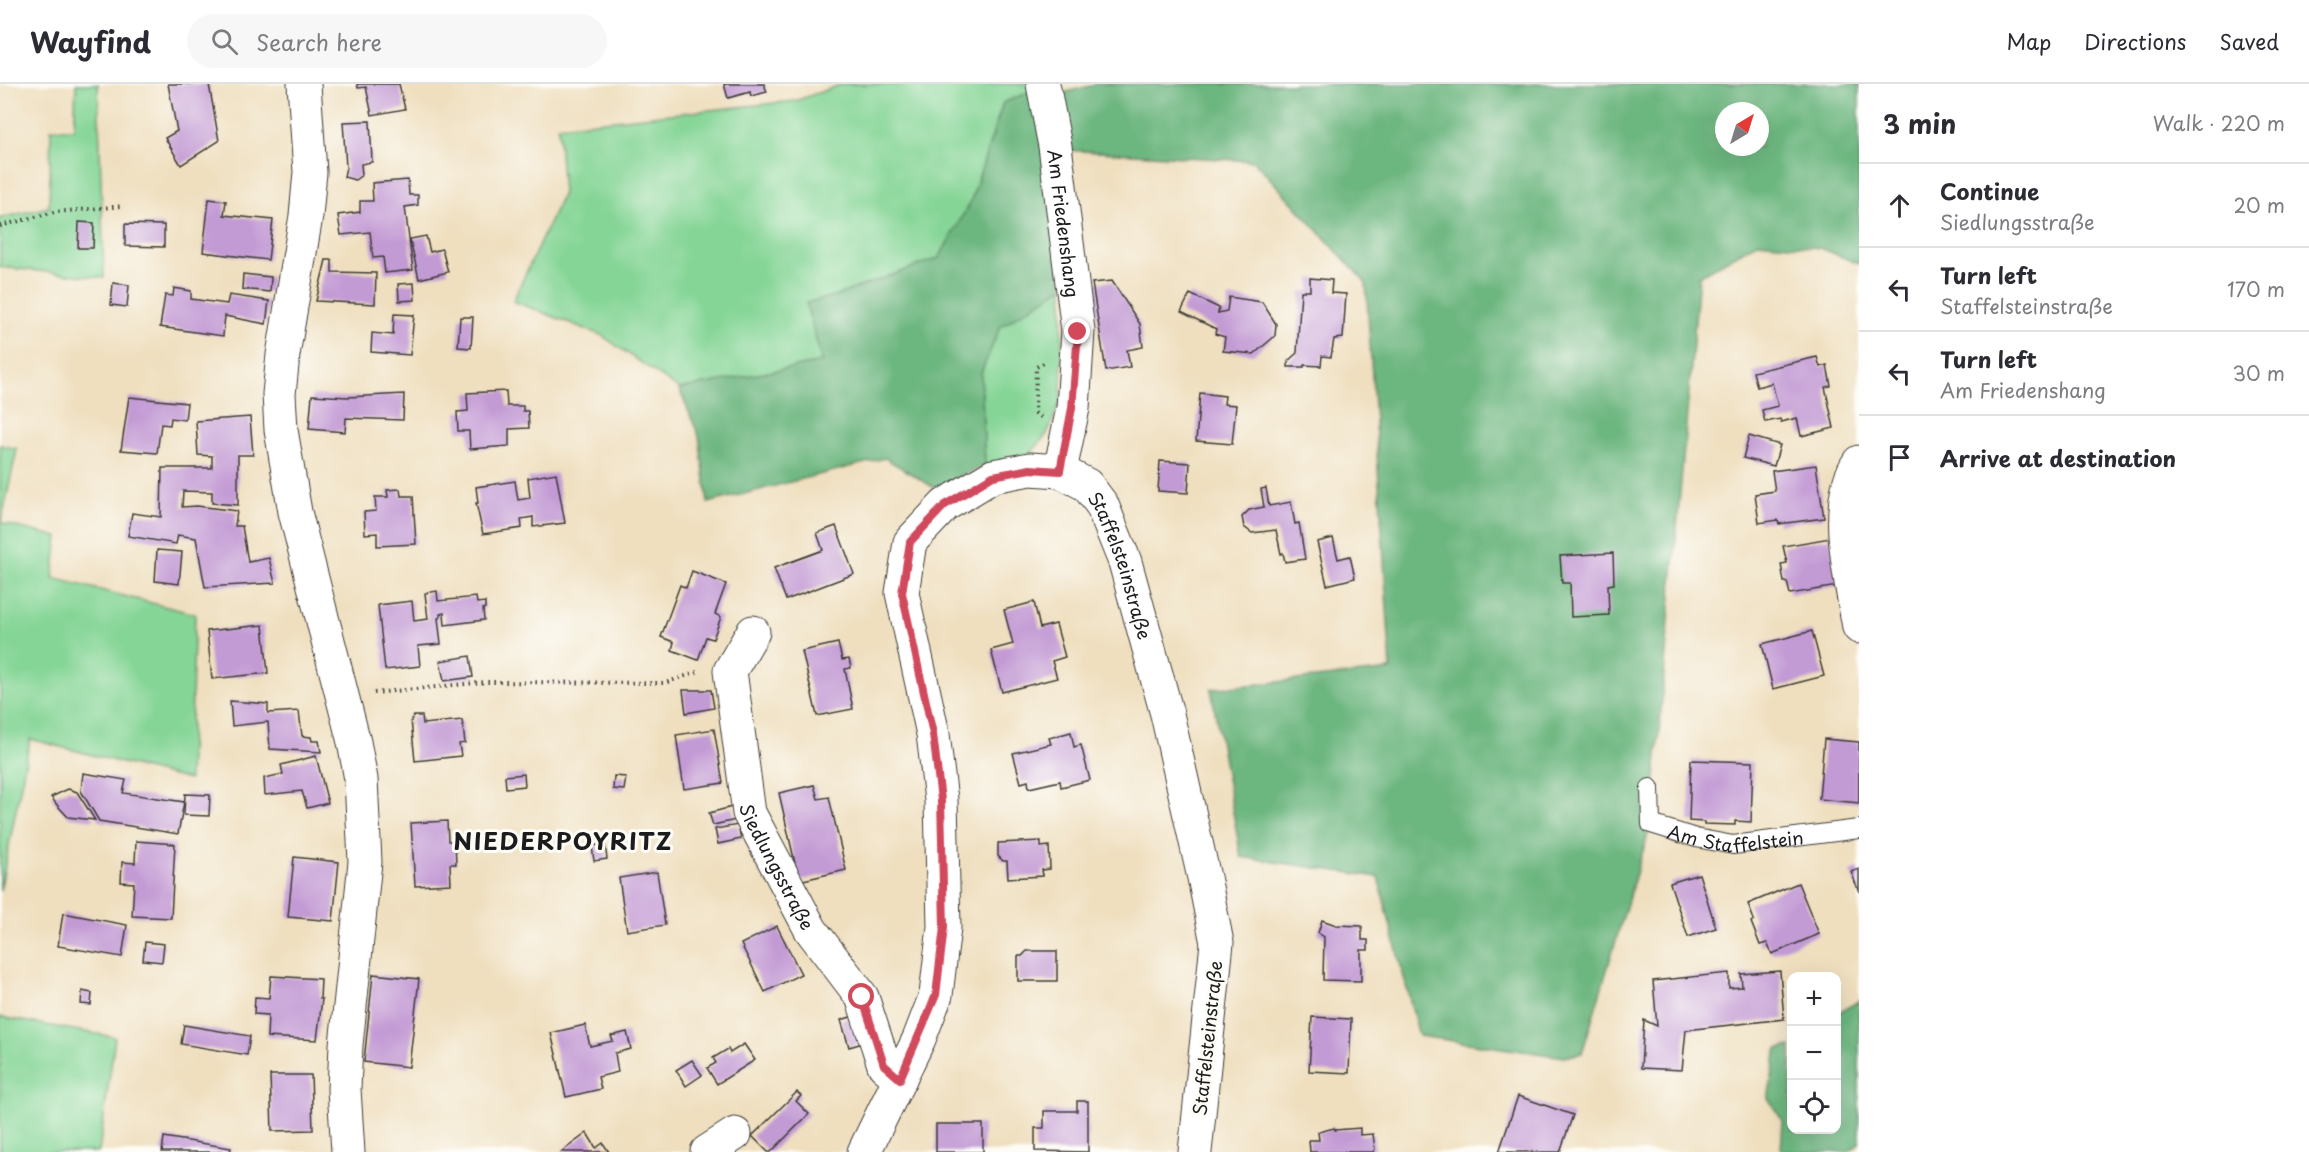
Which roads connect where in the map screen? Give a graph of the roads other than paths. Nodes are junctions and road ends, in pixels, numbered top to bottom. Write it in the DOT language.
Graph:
graph roads {
  1 [pos="304,84"];
  2 [pos="1042,84"];
  3 [pos="1859,462"];
  4 [pos="1060,471"];
  5 [pos="1859,627"];
  6 [pos="753,632"];
  7 [pos="1650,788"];
  8 [pos="1859,829"];
  9 [pos="900,1079"];
  10 [pos="735,1134"];
  11 [pos="348,1152"];
  12 [pos="707,1152"];
  13 [pos="864,1152"];
  14 [pos="1195,1152"];
  1 -- 11 [label="street"];
  2 -- 4 [label="street, Am Friedenshang"];
  3 -- 5 [label="street"];
  4 -- 9 [label="street, Staffelsteinstraße"];
  4 -- 14 [label="street, Staffelsteinstraße"];
  6 -- 9 [label="street, Siedlungsstraße"];
  7 -- 8 [label="lane, Am Staffelstein"];
  9 -- 13 [label="street, Staffelsteinstraße"];
  10 -- 12 [label="street"];
}
